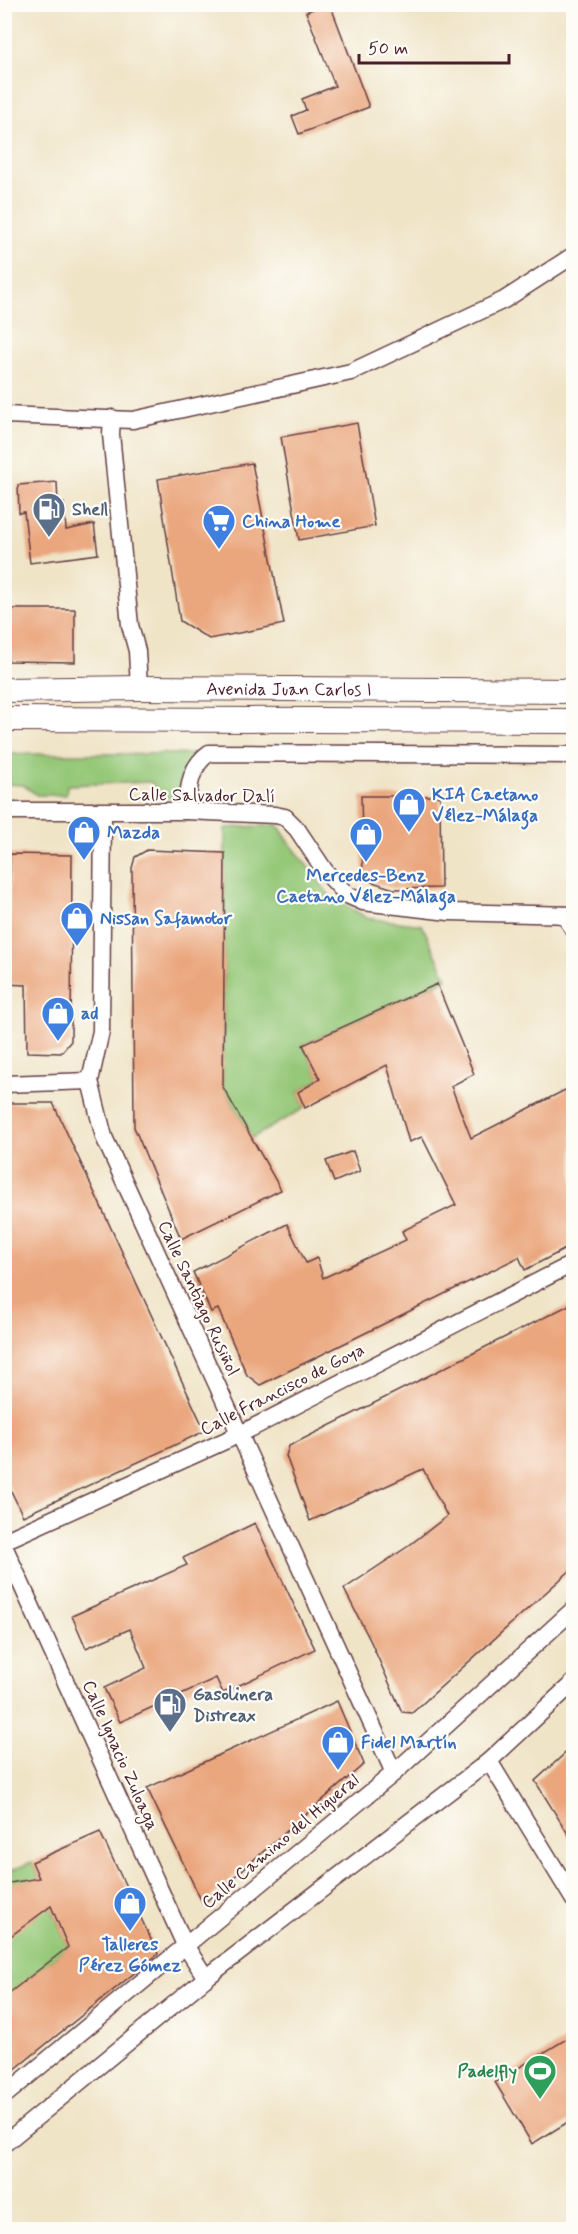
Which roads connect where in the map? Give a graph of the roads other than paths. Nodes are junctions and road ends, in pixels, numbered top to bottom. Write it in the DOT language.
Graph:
graph roads {
  1 [pos="573,255"];
  2 [pos="7,416"];
  3 [pos="112,418"];
  4 [pos="139,688"];
  5 [pos="4,690"];
  6 [pos="573,691"];
  7 [pos="4,719"];
  8 [pos="573,721"];
  9 [pos="573,755"];
  10 [pos="4,811"];
  11 [pos="186,811"];
  12 [pos="103,812"];
  13 [pos="569,915"];
  14 [pos="573,930"];
  15 [pos="90,1081"];
  16 [pos="4,1084"];
  17 [pos="573,1263"];
  18 [pos="240,1434"];
  19 [pos="4,1541"];
  20 [pos="4,1546"];
  21 [pos="573,1609"];
  22 [pos="573,1682"];
  23 [pos="489,1761"];
  24 [pos="394,1773"];
  25 [pos="573,1900"];
  26 [pos="185,1945"];
  27 [pos="206,1978"];
  28 [pos="4,2096"];
  29 [pos="4,2144"];
  1 -- 3 [label="street"];
  2 -- 3 [label="street"];
  3 -- 4 [label="street"];
  4 -- 5 [label="street, Avenida Juan Carlos I"];
  4 -- 6 [label="street, Avenida Juan Carlos I"];
  7 -- 8 [label="street, Avenida Juan Carlos I"];
  9 -- 11 [label="street"];
  10 -- 12 [label="street, Calle Salvador Dalí"];
  11 -- 12 [label="street, Calle Salvador Dalí"];
  11 -- 13 [label="street, Calle Salvador Dalí"];
  12 -- 15 [label="street, Calle Santiago Rusiñol"];
  13 -- 14 [label="street"];
  15 -- 16 [label="street"];
  15 -- 18 [label="street, Calle Santiago Rusiñol"];
  17 -- 18 [label="street, Calle Francisco de Goya"];
  18 -- 19 [label="street, Calle Francisco de Goya"];
  18 -- 24 [label="street, Calle Santiago Rusiñol"];
  20 -- 26 [label="street, Calle Ignacio Zuloaga"];
  21 -- 24 [label="street, Calle Camino del Higueral"];
  22 -- 23 [label="street"];
  23 -- 25 [label="street"];
  23 -- 27 [label="street"];
  24 -- 26 [label="street, Calle Camino del Higueral"];
  26 -- 27 [label="street, Calle Ignacio Zuloaga"];
  26 -- 28 [label="street, Calle Camino del Higueral"];
  27 -- 29 [label="street"];
}
